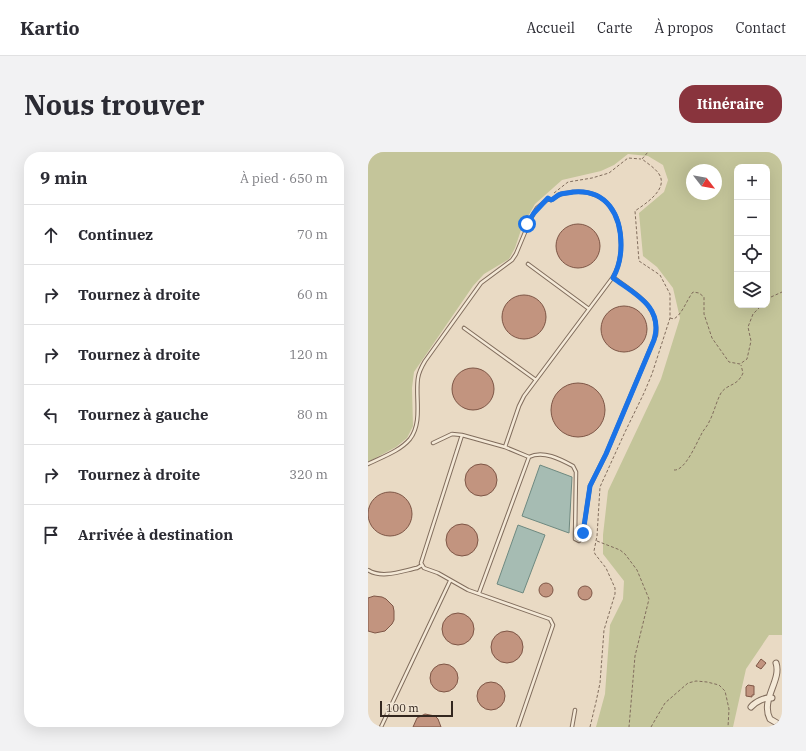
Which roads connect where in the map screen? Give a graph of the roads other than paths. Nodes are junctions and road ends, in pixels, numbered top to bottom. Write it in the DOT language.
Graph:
graph roads {
  1 [pos="528,264"];
  2 [pos="613,278"];
  3 [pos="589,309"];
  4 [pos="464,328"];
  5 [pos="536,380"];
  6 [pos="462,435"];
  7 [pos="433,443"];
  8 [pos="505,447"];
  9 [pos="529,457"];
  10 [pos="368,464"];
  11 [pos="422,566"];
  12 [pos="368,570"];
  13 [pos="450,581"];
  14 [pos="479,593"];
  15 [pos="776,663"];
  16 [pos="772,698"];
  17 [pos="751,707"];
  18 [pos="575,710"];
  19 [pos="782,726"];
  20 [pos="381,727"];
  21 [pos="518,727"];
  22 [pos="572,727"];
  1 -- 3 [label="lane"];
  2 -- 3 [label="lane"];
  2 -- 9 [label="lane"];
  2 -- 10 [label="lane"];
  3 -- 5 [label="lane"];
  4 -- 5 [label="lane"];
  5 -- 8 [label="lane"];
  6 -- 7 [label="lane"];
  6 -- 8 [label="lane"];
  6 -- 11 [label="lane"];
  8 -- 9 [label="lane"];
  9 -- 14 [label="lane"];
  11 -- 12 [label="lane"];
  11 -- 13 [label="lane"];
  13 -- 14 [label="lane"];
  13 -- 20 [label="lane"];
  14 -- 21 [label="lane"];
  15 -- 16 [label="street"];
  16 -- 17 [label="street"];
  16 -- 19 [label="street"];
  18 -- 22 [label="lane"];
}
